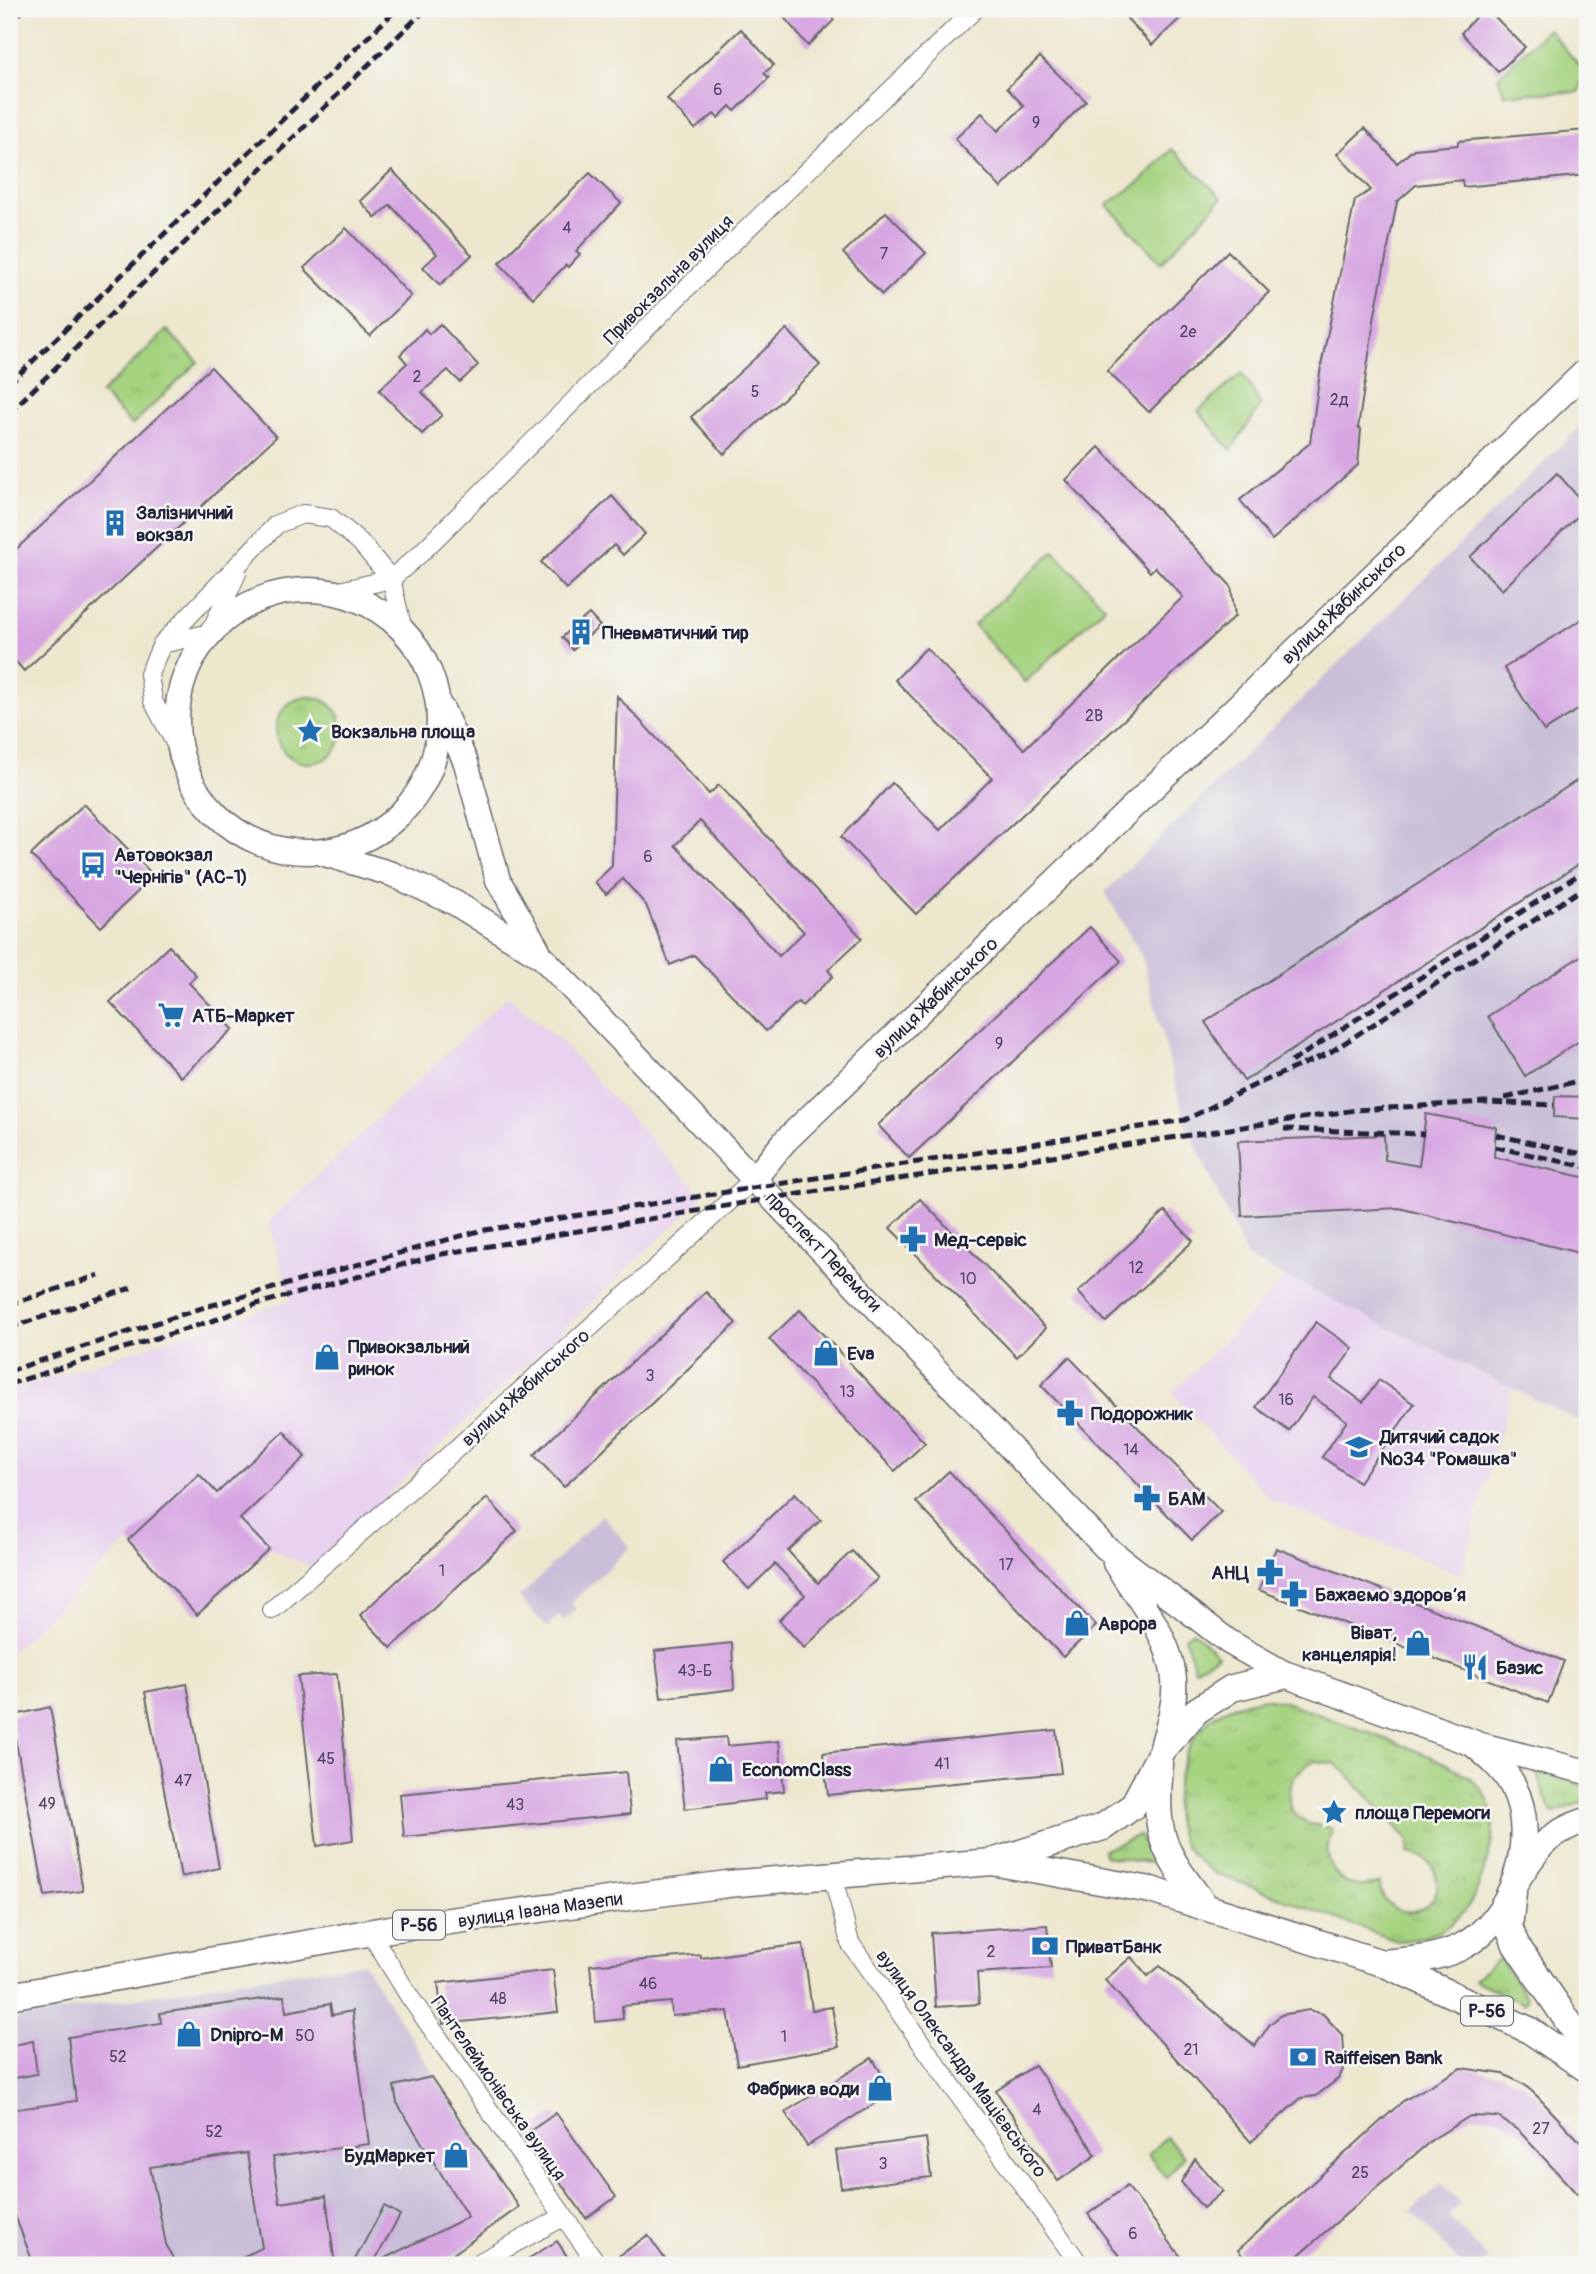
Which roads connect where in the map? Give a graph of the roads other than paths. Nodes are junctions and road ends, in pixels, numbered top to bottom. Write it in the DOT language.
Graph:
graph roads {
  1 [pos="975,9"];
  2 [pos="1587,370"];
  3 [pos="261,539"];
  4 [pos="391,579"];
  5 [pos="335,592"];
  6 [pos="403,630"];
  7 [pos="210,633"];
  8 [pos="162,643"];
  9 [pos="438,698"];
  10 [pos="182,756"];
  11 [pos="318,852"];
  12 [pos="541,957"];
  13 [pos="755,1178"];
  14 [pos="1105,1547"];
  15 [pos="272,1610"];
  16 [pos="1287,1675"];
  17 [pos="1473,1743"];
  18 [pos="1161,1752"];
  19 [pos="1587,1772"];
  20 [pos="1587,1820"];
  21 [pos="992,1862"];
  22 [pos="832,1874"];
  23 [pos="1514,1885"];
  24 [pos="1205,1906"];
  25 [pos="370,1932"];
  26 [pos="1382,1963"];
  27 [pos="9,1996"];
  28 [pos="1587,2049"];
  29 [pos="1587,2068"];
  30 [pos="563,2217"];
  31 [pos="475,2265"];
  32 [pos="598,2265"];
  33 [pos="1080,2265"];
  1 -- 4 [label="street, Привокзальна вулиця"];
  2 -- 13 [label="main road, вулиця Жабинського"];
  3 -- 4 [label="street"];
  3 -- 7 [label="street"];
  3 -- 8 [label="street"];
  4 -- 5 [label="street, Привокзальна вулиця"];
  4 -- 6 [label="street"];
  5 -- 6 [label="main road"];
  5 -- 7 [label="main road"];
  6 -- 9 [label="main road"];
  7 -- 8 [label="street"];
  7 -- 10 [label="main road"];
  8 -- 10 [label="street"];
  9 -- 11 [label="main road"];
  9 -- 12 [label="main road, проспект Перемоги"];
  10 -- 11 [label="main road"];
  11 -- 12 [label="main road, проспект Перемоги"];
  12 -- 13 [label="main road, проспект Перемоги"];
  13 -- 14 [label="main road, проспект Перемоги"];
  13 -- 15 [label="street, вулиця Жабинського"];
  14 -- 16 [label="main road, проспект Перемоги"];
  14 -- 18 [label="main road, проспект Перемоги"];
  16 -- 17 [label="main road"];
  16 -- 18 [label="main road, Р-56"];
  17 -- 19 [label="main road"];
  17 -- 23 [label="main road"];
  18 -- 21 [label="main road, вулиця Івана Мазепи / Р-56"];
  18 -- 24 [label="main road"];
  20 -- 23 [label="main road"];
  21 -- 22 [label="main road, вулиця Івана Мазепи / Р-56"];
  21 -- 24 [label="main road, вулиця Івана Мазепи / Р-56"];
  22 -- 25 [label="main road, вулиця Івана Мазепи / Р-56"];
  22 -- 33 [label="street, вулиця Олександра Мацієвського"];
  23 -- 26 [label="main road"];
  23 -- 28 [label="main road"];
  24 -- 26 [label="main road, Р-56"];
  25 -- 27 [label="main road, вулиця Івана Мазепи / Р-56"];
  25 -- 30 [label="street, Пантелеймонівська вулиця"];
  26 -- 29 [label="main road, Р-56"];
  30 -- 31 [label="street"];
  30 -- 32 [label="street, Пантелеймонівська вулиця"];
}
